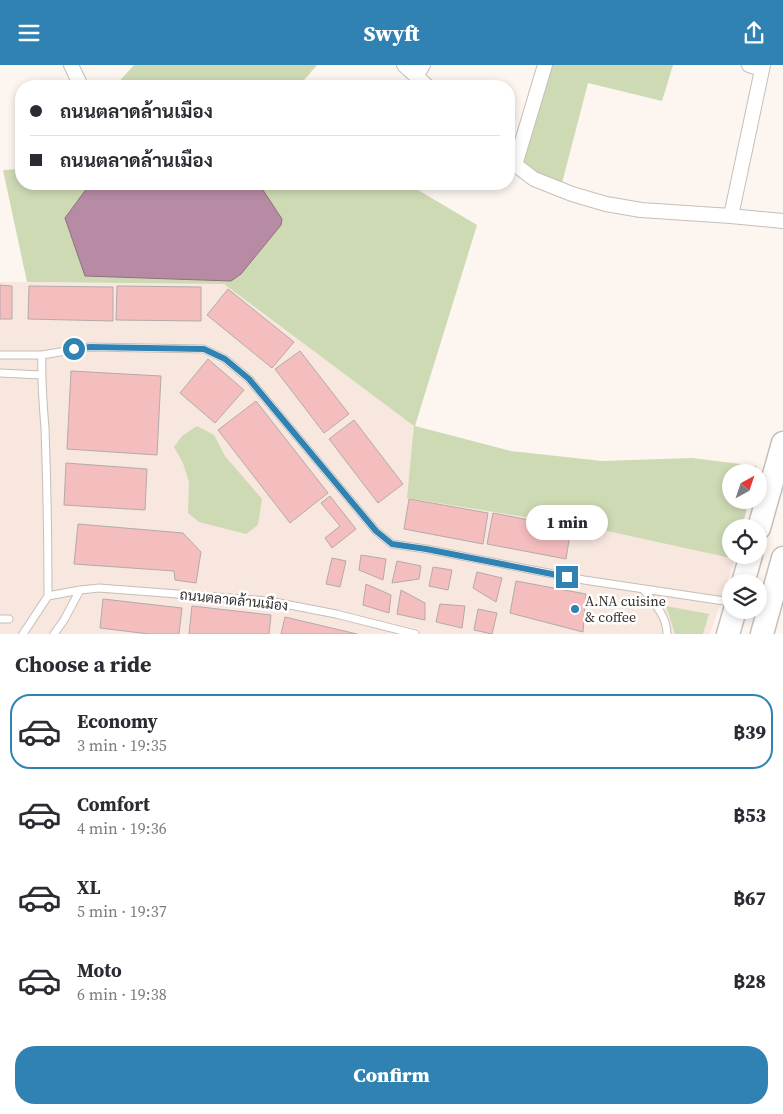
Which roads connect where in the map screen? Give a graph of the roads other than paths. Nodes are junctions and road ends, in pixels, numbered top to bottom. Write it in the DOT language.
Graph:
graph roads {
  1 [pos="71,65"];
  2 [pos="404,65"];
  3 [pos="545,65"];
  4 [pos="758,66"];
  5 [pos="420,71"];
  6 [pos="79,80"];
  7 [pos="515,154"];
  8 [pos="515,165"];
  9 [pos="731,216"];
  10 [pos="783,221"];
  11 [pos="0,355"];
  12 [pos="42,355"];
  13 [pos="0,373"];
  14 [pos="41,375"];
  15 [pos="783,443"];
  16 [pos="762,519"];
  17 [pos="781,571"];
  18 [pos="643,589"];
  19 [pos="80,590"];
  20 [pos="48,596"];
  21 [pos="722,602"];
  22 [pos="0,619"];
  23 [pos="9,619"];
  24 [pos="732,619"];
  25 [pos="23,634"];
  26 [pos="54,634"];
  27 [pos="415,634"];
  28 [pos="667,634"];
  29 [pos="728,634"];
  30 [pos="762,634"];
  1 -- 6 [label="street"];
  2 -- 5 [label="street"];
  3 -- 7 [label="street"];
  4 -- 9 [label="street"];
  8 -- 9 [label="street"];
  9 -- 10 [label="street"];
  11 -- 12 [label="lane"];
  12 -- 14 [label="lane"];
  12 -- 18 [label="lane"];
  13 -- 14 [label="lane"];
  14 -- 20 [label="lane"];
  15 -- 16 [label="main road"];
  17 -- 30 [label="main road"];
  18 -- 21 [label="lane"];
  18 -- 28 [label="lane"];
  19 -- 20 [label="lane, ถนนตลาดล้านเมือง"];
  19 -- 26 [label="lane"];
  19 -- 27 [label="lane, ถนนตลาดล้านเมือง"];
  20 -- 25 [label="lane"];
  22 -- 23 [label="lane"];
  24 -- 29 [label="main road"];
}
